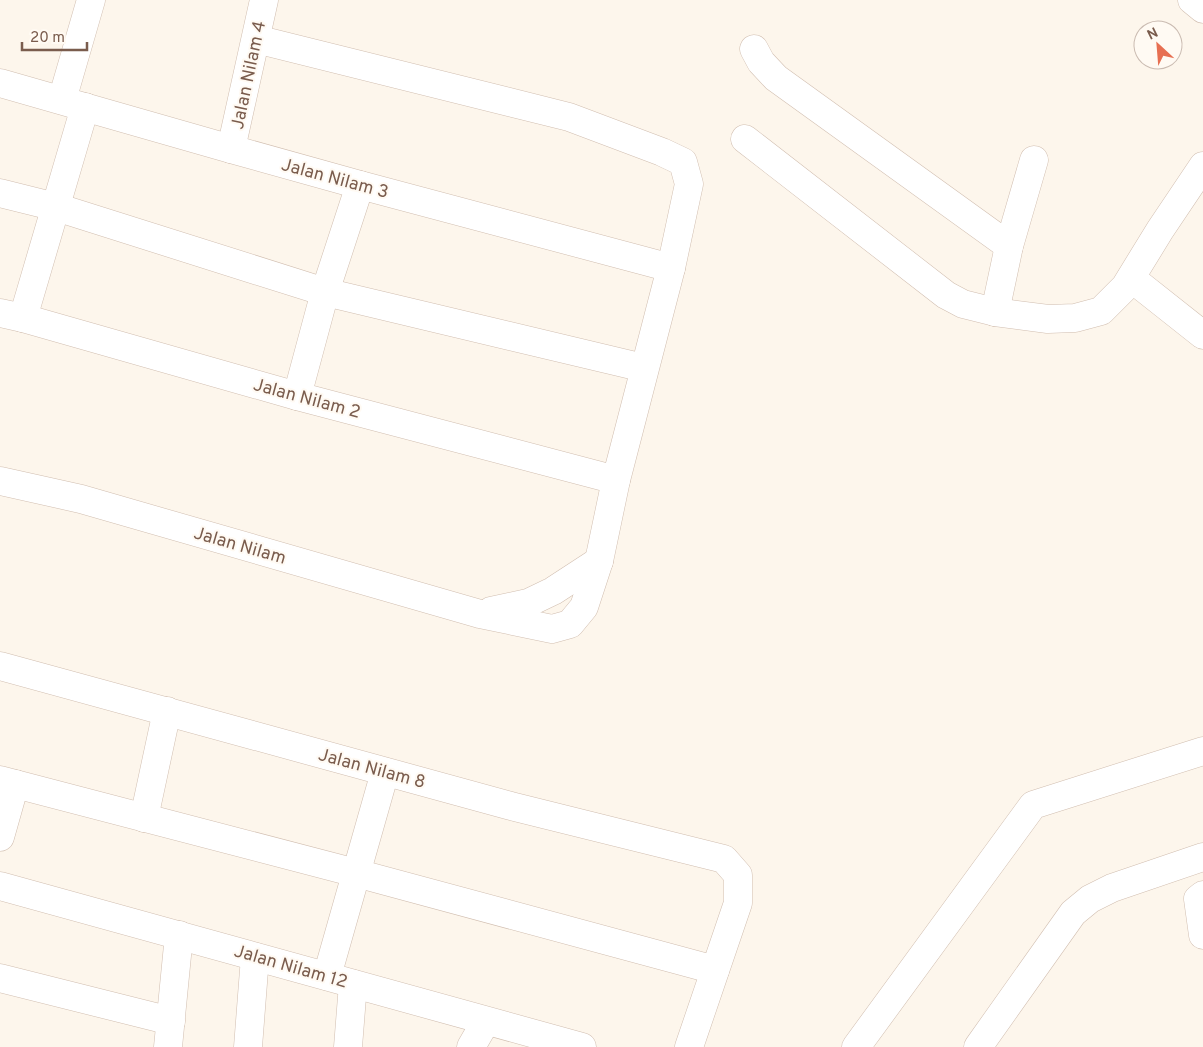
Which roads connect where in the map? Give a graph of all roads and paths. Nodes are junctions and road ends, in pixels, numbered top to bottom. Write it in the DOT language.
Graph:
graph roads {
  1 [pos="90,0"];
  2 [pos="264,0"];
  3 [pos="256,39"];
  4 [pos="754,49"];
  5 [pos="0,82"];
  6 [pos="73,103"];
  7 [pos="745,139"];
  8 [pos="231,149"];
  9 [pos="1034,160"];
  10 [pos="1203,166"];
  11 [pos="360,185"];
  12 [pos="0,193"];
  13 [pos="56,207"];
  14 [pos="1009,246"];
  15 [pos="671,268"];
  16 [pos="1131,278"];
  17 [pos="325,292"];
  18 [pos="995,312"];
  19 [pos="12,316"];
  20 [pos="1203,335"];
  21 [pos="644,368"];
  22 [pos="297,396"];
  23 [pos="616,480"];
  24 [pos="0,481"];
  25 [pos="598,560"];
  26 [pos="480,614"];
  27 [pos="0,666"];
  28 [pos="167,711"];
  29 [pos="1203,751"];
  30 [pos="386,772"];
  31 [pos="7,782"];
  32 [pos="144,818"];
  33 [pos="0,837"];
  34 [pos="1203,857"];
  35 [pos="356,873"];
  36 [pos="0,886"];
  37 [pos="1201,897"];
  38 [pos="179,935"];
  39 [pos="1203,935"];
  40 [pos="255,957"];
  41 [pos="715,970"];
  42 [pos="326,976"];
  43 [pos="0,978"];
  44 [pos="353,984"];
  45 [pos="171,1020"];
  46 [pos="486,1021"];
  47 [pos="168,1047"];
  48 [pos="248,1047"];
  49 [pos="348,1047"];
  50 [pos="471,1047"];
  51 [pos="580,1047"];
  52 [pos="689,1047"];
  53 [pos="856,1047"];
  54 [pos="978,1047"];
  1 -- 6 [label="street"];
  2 -- 3 [label="street, Jalan Nilam 4"];
  3 -- 8 [label="street, Jalan Nilam 4"];
  3 -- 15 [label="street, Jalan Nilam"];
  4 -- 14 [label="street"];
  5 -- 6 [label="street, Jalan Nilam 3"];
  6 -- 8 [label="street, Jalan Nilam 3"];
  6 -- 13 [label="street"];
  7 -- 18 [label="street"];
  8 -- 11 [label="street, Jalan Nilam 3"];
  9 -- 14 [label="street"];
  10 -- 16 [label="street"];
  11 -- 15 [label="street, Jalan Nilam 3"];
  11 -- 17 [label="street"];
  12 -- 13 [label="street"];
  13 -- 17 [label="street"];
  13 -- 19 [label="street"];
  14 -- 18 [label="street"];
  15 -- 21 [label="street, Jalan Nilam"];
  16 -- 18 [label="street"];
  16 -- 20 [label="street"];
  17 -- 21 [label="street"];
  17 -- 22 [label="street"];
  19 -- 22 [label="street, Jalan Nilam 2"];
  21 -- 23 [label="street, Jalan Nilam"];
  22 -- 23 [label="street, Jalan Nilam 2"];
  23 -- 25 [label="street, Jalan Nilam"];
  24 -- 26 [label="street, Jalan Nilam"];
  25 -- 26 [label="street"];
  25 -- 26 [label="street, Jalan Nilam"];
  27 -- 28 [label="street, Jalan Nilam 8"];
  28 -- 30 [label="street, Jalan Nilam 8"];
  28 -- 32 [label="street"];
  29 -- 53 [label="street"];
  30 -- 35 [label="street"];
  30 -- 41 [label="street, Jalan Nilam 8"];
  31 -- 32 [label="street"];
  31 -- 33 [label="street"];
  32 -- 35 [label="street"];
  34 -- 54 [label="street"];
  35 -- 41 [label="street"];
  35 -- 42 [label="street"];
  36 -- 38 [label="street, Jalan Nilam 12"];
  37 -- 39 [label="street"];
  38 -- 40 [label="street, Jalan Nilam 12"];
  38 -- 45 [label="street"];
  40 -- 42 [label="street, Jalan Nilam 12"];
  40 -- 48 [label="street"];
  41 -- 52 [label="street"];
  42 -- 44 [label="street, Jalan Nilam 12"];
  43 -- 45 [label="street"];
  44 -- 46 [label="street, Jalan Nilam 12"];
  44 -- 49 [label="street"];
  45 -- 47 [label="street"];
  46 -- 50 [label="street"];
  46 -- 51 [label="street, Jalan Nilam 12"];
}
